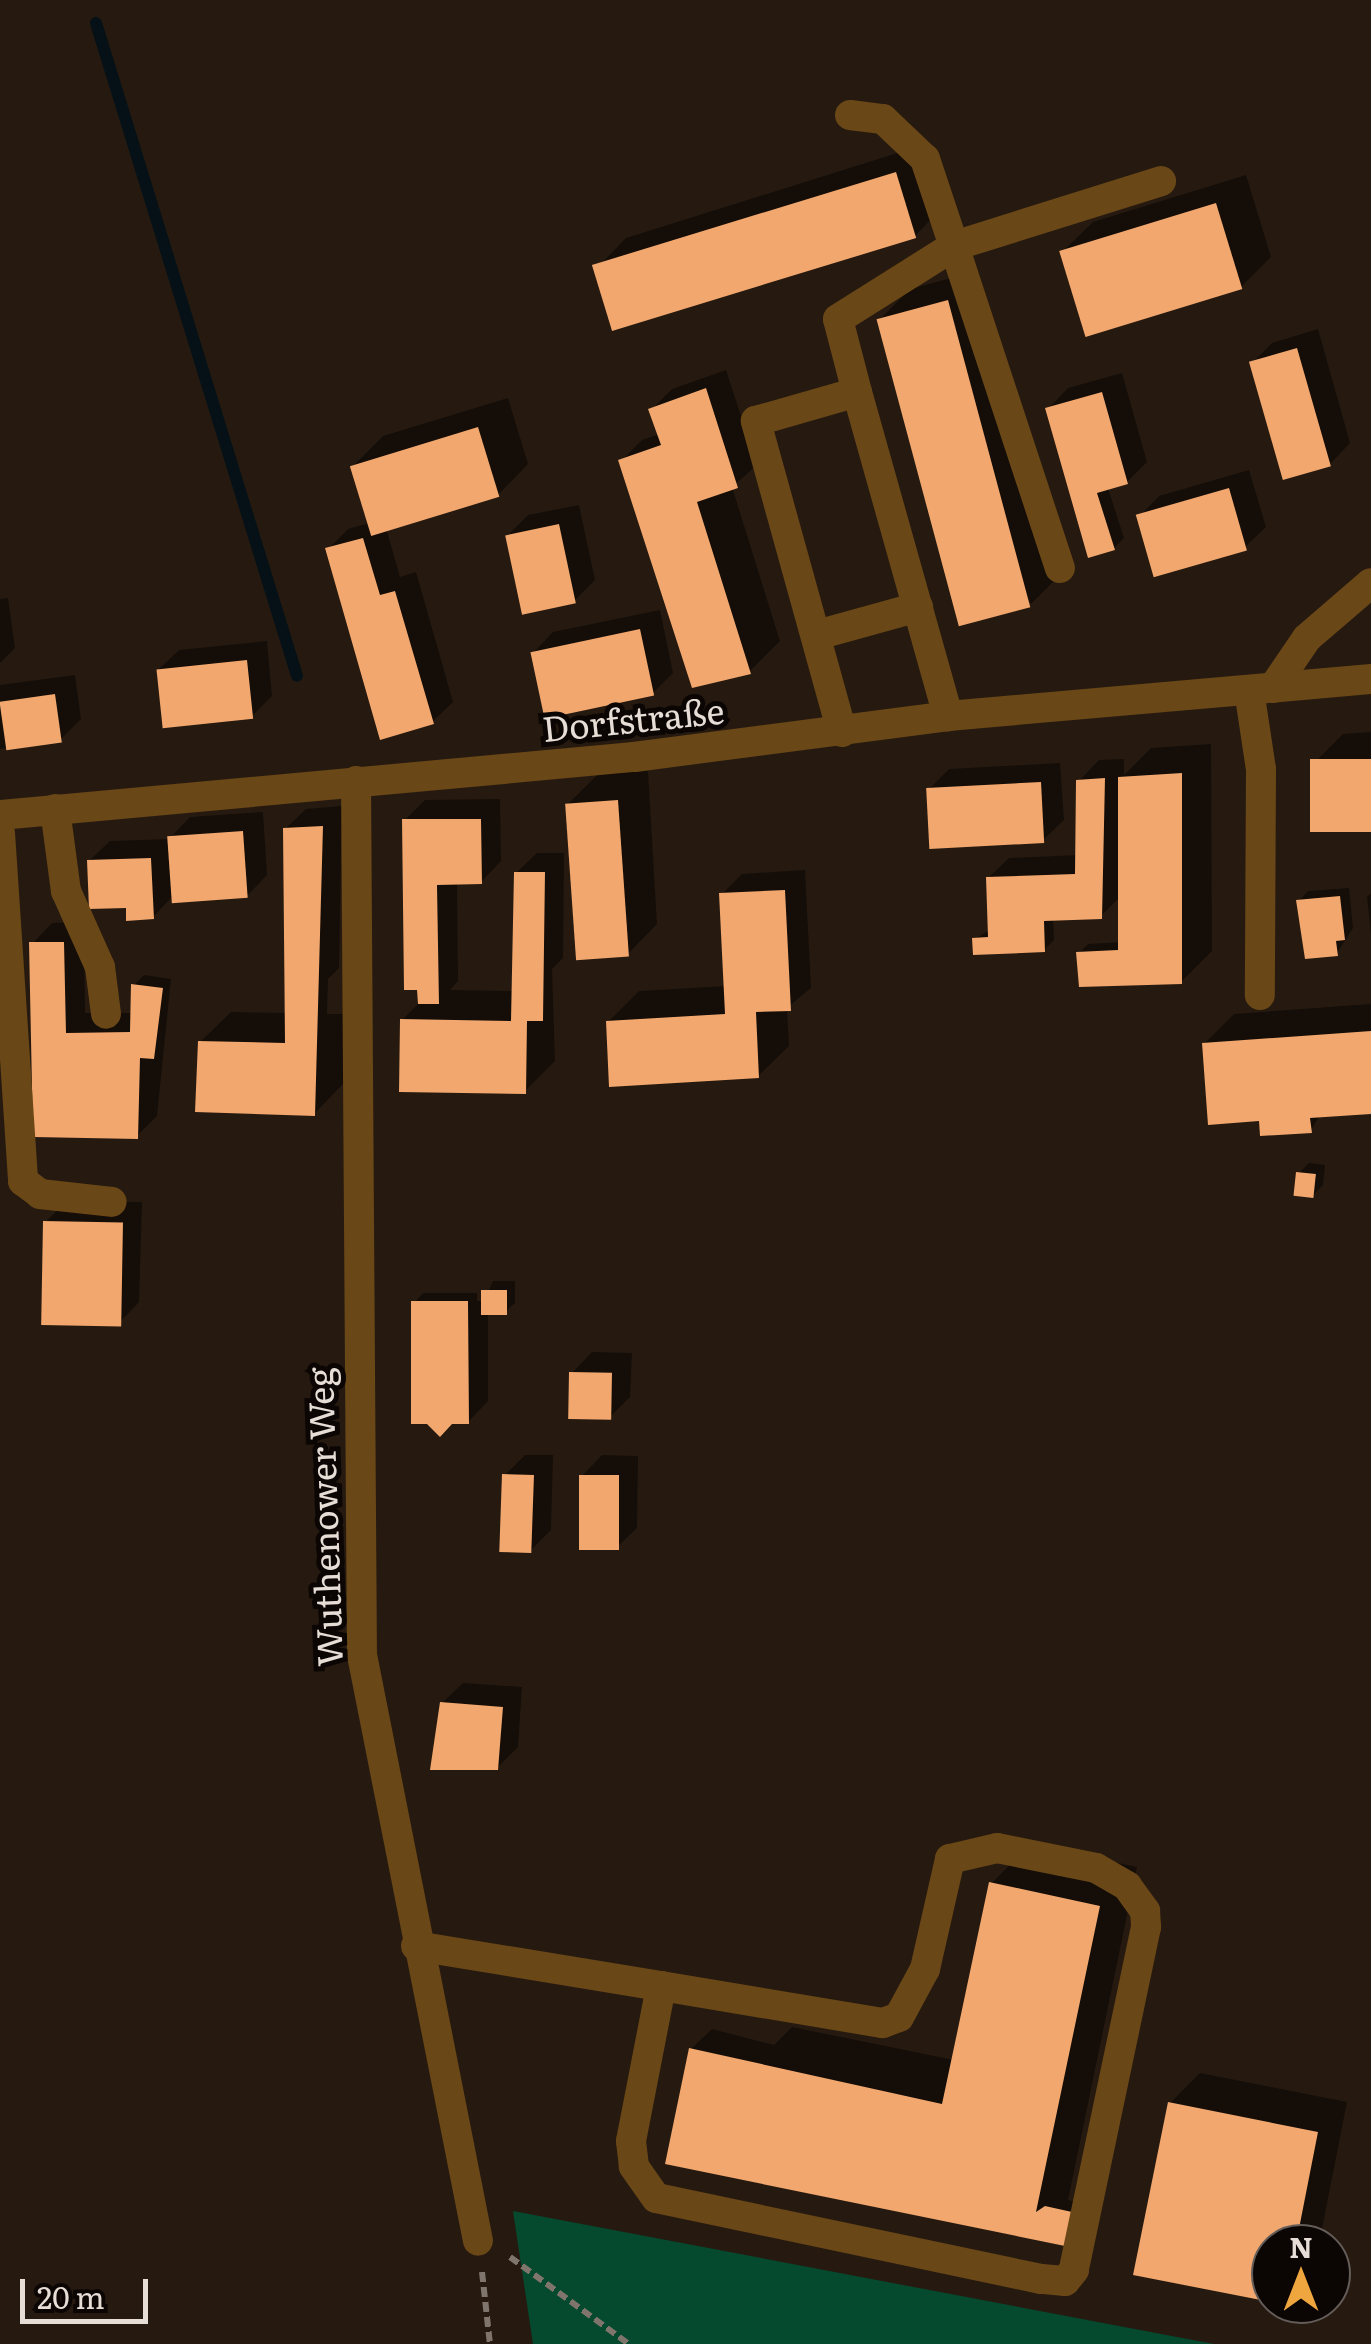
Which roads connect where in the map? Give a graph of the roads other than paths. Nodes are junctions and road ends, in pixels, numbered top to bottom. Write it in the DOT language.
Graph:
graph roads {
  1 [pos="850,114"];
  2 [pos="1161,182"];
  3 [pos="954,246"];
  4 [pos="857,392"];
  5 [pos="1060,568"];
  6 [pos="1371,583"];
  7 [pos="918,607"];
  8 [pos="817,635"];
  9 [pos="1371,679"];
  10 [pos="1261,689"];
  11 [pos="948,716"];
  12 [pos="842,732"];
  13 [pos="356,780"];
  14 [pos="55,810"];
  15 [pos="0,815"];
  16 [pos="0,833"];
  17 [pos="1260,994"];
  18 [pos="106,1014"];
  19 [pos="112,1202"];
  20 [pos="416,1946"];
  21 [pos="661,1986"];
  22 [pos="478,2240"];
  1 -- 3 [label="street"];
  2 -- 3 [label="street"];
  3 -- 4 [label="street"];
  3 -- 5 [label="street"];
  4 -- 7 [label="street"];
  4 -- 8 [label="street"];
  6 -- 10 [label="street"];
  7 -- 8 [label="street"];
  7 -- 11 [label="street"];
  8 -- 12 [label="street"];
  9 -- 10 [label="street, Dorfstraße"];
  10 -- 11 [label="street, Dorfstraße"];
  10 -- 17 [label="street"];
  11 -- 12 [label="street, Dorfstraße"];
  12 -- 13 [label="street, Dorfstraße"];
  13 -- 14 [label="street, Dorfstraße"];
  13 -- 20 [label="street, Wuthenower Weg"];
  14 -- 15 [label="street, Dorfstraße"];
  14 -- 18 [label="street"];
  16 -- 19 [label="street"];
  20 -- 21 [label="street"];
  20 -- 22 [label="street, Wuthenower Weg"];
  21 -- 21 [label="street"];
}
